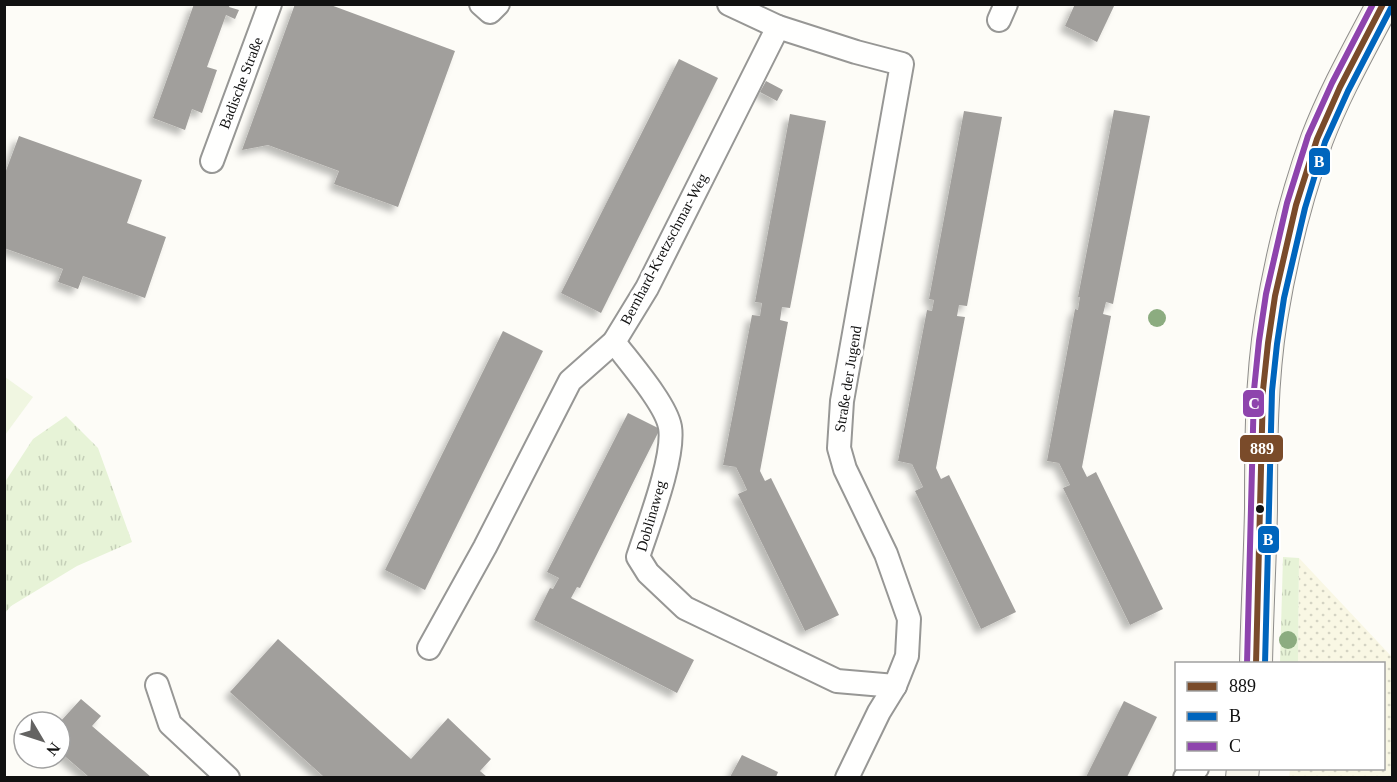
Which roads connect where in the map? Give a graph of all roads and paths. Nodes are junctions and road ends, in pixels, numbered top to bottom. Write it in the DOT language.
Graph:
graph roads {
  1 [pos="270,4"];
  2 [pos="481,4"];
  3 [pos="498,4"];
  4 [pos="729,4"];
  5 [pos="1383,4"];
  6 [pos="778,27"];
  7 [pos="212,161"];
  8 [pos="614,342"];
  9 [pos="429,648"];
  10 [pos="1256,662"];
  11 [pos="157,685"];
  12 [pos="895,686"];
  13 [pos="228,777"];
  14 [pos="847,777"];
  1 -- 7 [label="street, Badische Straße"];
  2 -- 3 [label="street"];
  4 -- 6 [label="street"];
  5 -- 10 [label="street"];
  6 -- 8 [label="street, Bernhard-Kretzschmar-Weg"];
  6 -- 12 [label="street, Straße der Jugend"];
  8 -- 9 [label="street, Bernhard-Kretzschmar-Weg"];
  8 -- 12 [label="street, Doblinaweg"];
  11 -- 13 [label="street"];
  12 -- 14 [label="street, Straße der Jugend"];
}
